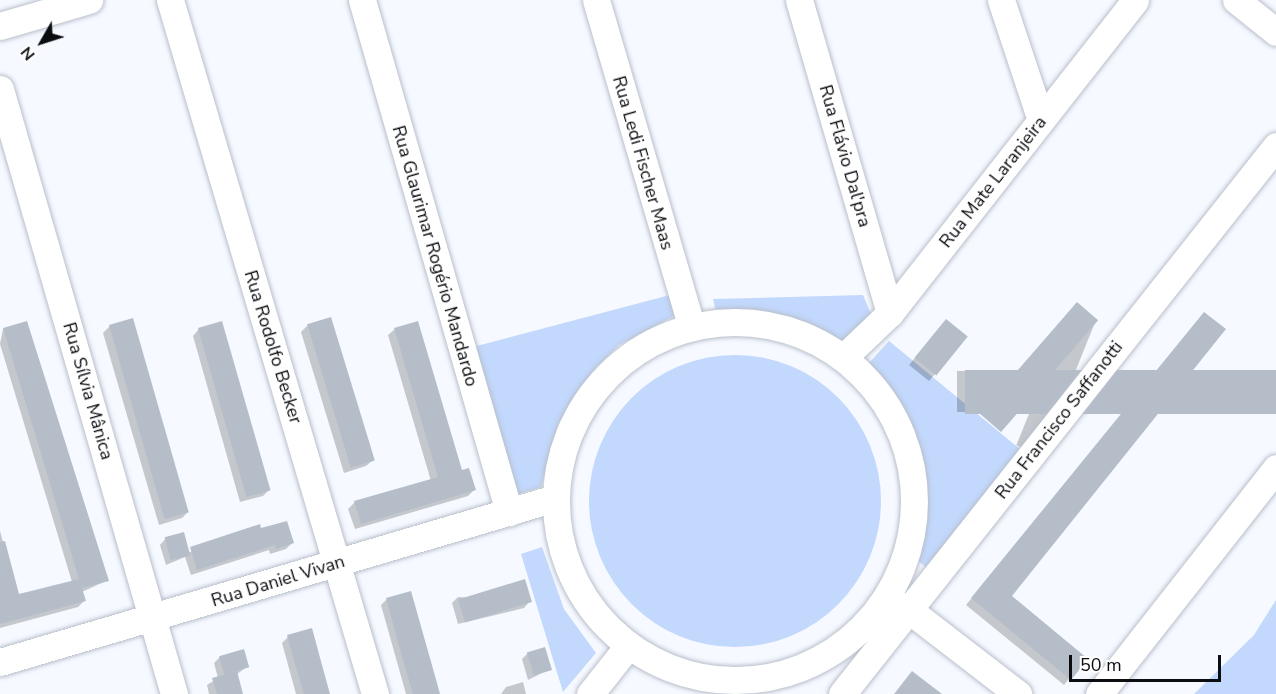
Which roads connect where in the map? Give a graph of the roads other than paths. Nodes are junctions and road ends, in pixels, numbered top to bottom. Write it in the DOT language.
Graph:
graph roads {
  1 [pos="89,0"];
  2 [pos="170,0"];
  3 [pos="362,0"];
  4 [pos="596,0"];
  5 [pos="799,0"];
  6 [pos="1001,0"];
  7 [pos="1135,0"];
  8 [pos="1236,0"];
  9 [pos="0,26"];
  10 [pos="1276,32"];
  11 [pos="0,89"];
  12 [pos="1041,120"];
  13 [pos="1276,146"];
  14 [pos="890,313"];
  15 [pos="691,326"];
  16 [pos="844,357"];
  17 [pos="1276,468"];
  18 [pos="555,498"];
  19 [pos="509,512"];
  20 [pos="337,563"];
  21 [pos="897,604"];
  22 [pos="154,618"];
  23 [pos="628,646"];
  24 [pos="0,662"];
  25 [pos="174,694"];
  26 [pos="375,694"];
  27 [pos="590,694"];
  28 [pos="842,694"];
  29 [pos="1018,694"];
  30 [pos="1099,694"];
  1 -- 9 [label="street"];
  2 -- 20 [label="street, Rua Rodolfo Becker"];
  3 -- 19 [label="street, Rua Glaurimar Rogério Mandardo"];
  4 -- 15 [label="street, Rua Ledi Fischer Maas"];
  5 -- 14 [label="street, Rua Flávio Dal'pra"];
  6 -- 12 [label="street"];
  7 -- 12 [label="street, Rua Mate Laranjeira"];
  8 -- 10 [label="street"];
  11 -- 22 [label="street, Rua Sílvia Mânica"];
  12 -- 14 [label="street, Rua Mate Laranjeira"];
  13 -- 21 [label="street, Rua Francisco Saffanotti"];
  14 -- 16 [label="street, Rua Mate Laranjeira"];
  15 -- 16 [label="street"];
  15 -- 18 [label="street"];
  16 -- 21 [label="street"];
  17 -- 30 [label="street"];
  18 -- 19 [label="street, Rua Daniel Vivan"];
  18 -- 23 [label="street"];
  19 -- 20 [label="street, Rua Daniel Vivan"];
  20 -- 22 [label="street, Rua Daniel Vivan"];
  20 -- 26 [label="street, Rua Rodolfo Becker"];
  21 -- 23 [label="street"];
  21 -- 28 [label="street, Rua Francisco Saffanotti"];
  21 -- 29 [label="street"];
  22 -- 24 [label="street, Rua Daniel Vivan"];
  22 -- 25 [label="street, Rua Sílvia Mânica"];
  23 -- 27 [label="street"];
}
